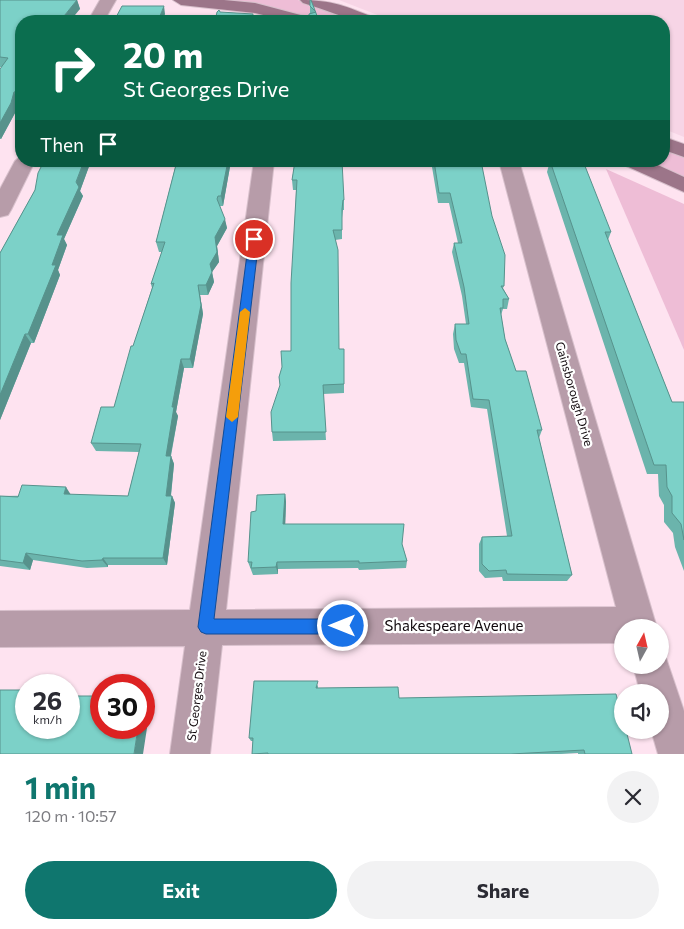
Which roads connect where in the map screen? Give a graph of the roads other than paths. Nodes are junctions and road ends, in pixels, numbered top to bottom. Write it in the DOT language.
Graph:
graph roads {
  1 [pos="108,0"];
  2 [pos="181,0"];
  3 [pos="308,0"];
  4 [pos="99,15"];
  5 [pos="272,15"];
  6 [pos="354,15"];
  7 [pos="670,145"];
  8 [pos="684,151"];
  9 [pos="22,167"];
  10 [pos="263,167"];
  11 [pos="511,167"];
  12 [pos="644,167"];
  13 [pos="684,185"];
  14 [pos="0,210"];
  15 [pos="637,619"];
  16 [pos="614,626"];
  17 [pos="206,627"];
  18 [pos="0,629"];
  19 [pos="669,724"];
  20 [pos="190,754"];
  21 [pos="678,754"];
  1 -- 4 [label="street"];
  2 -- 5 [label="street"];
  3 -- 6 [label="street"];
  7 -- 8 [label="street"];
  9 -- 14 [label="street"];
  10 -- 17 [label="street, St Georges Drive"];
  11 -- 15 [label="street, Gainsborough Drive"];
  12 -- 13 [label="street"];
  16 -- 17 [label="street, Shakespeare Avenue"];
  17 -- 18 [label="street, Shakespeare Avenue"];
  17 -- 20 [label="street, St Georges Drive"];
  19 -- 21 [label="street"];
}
